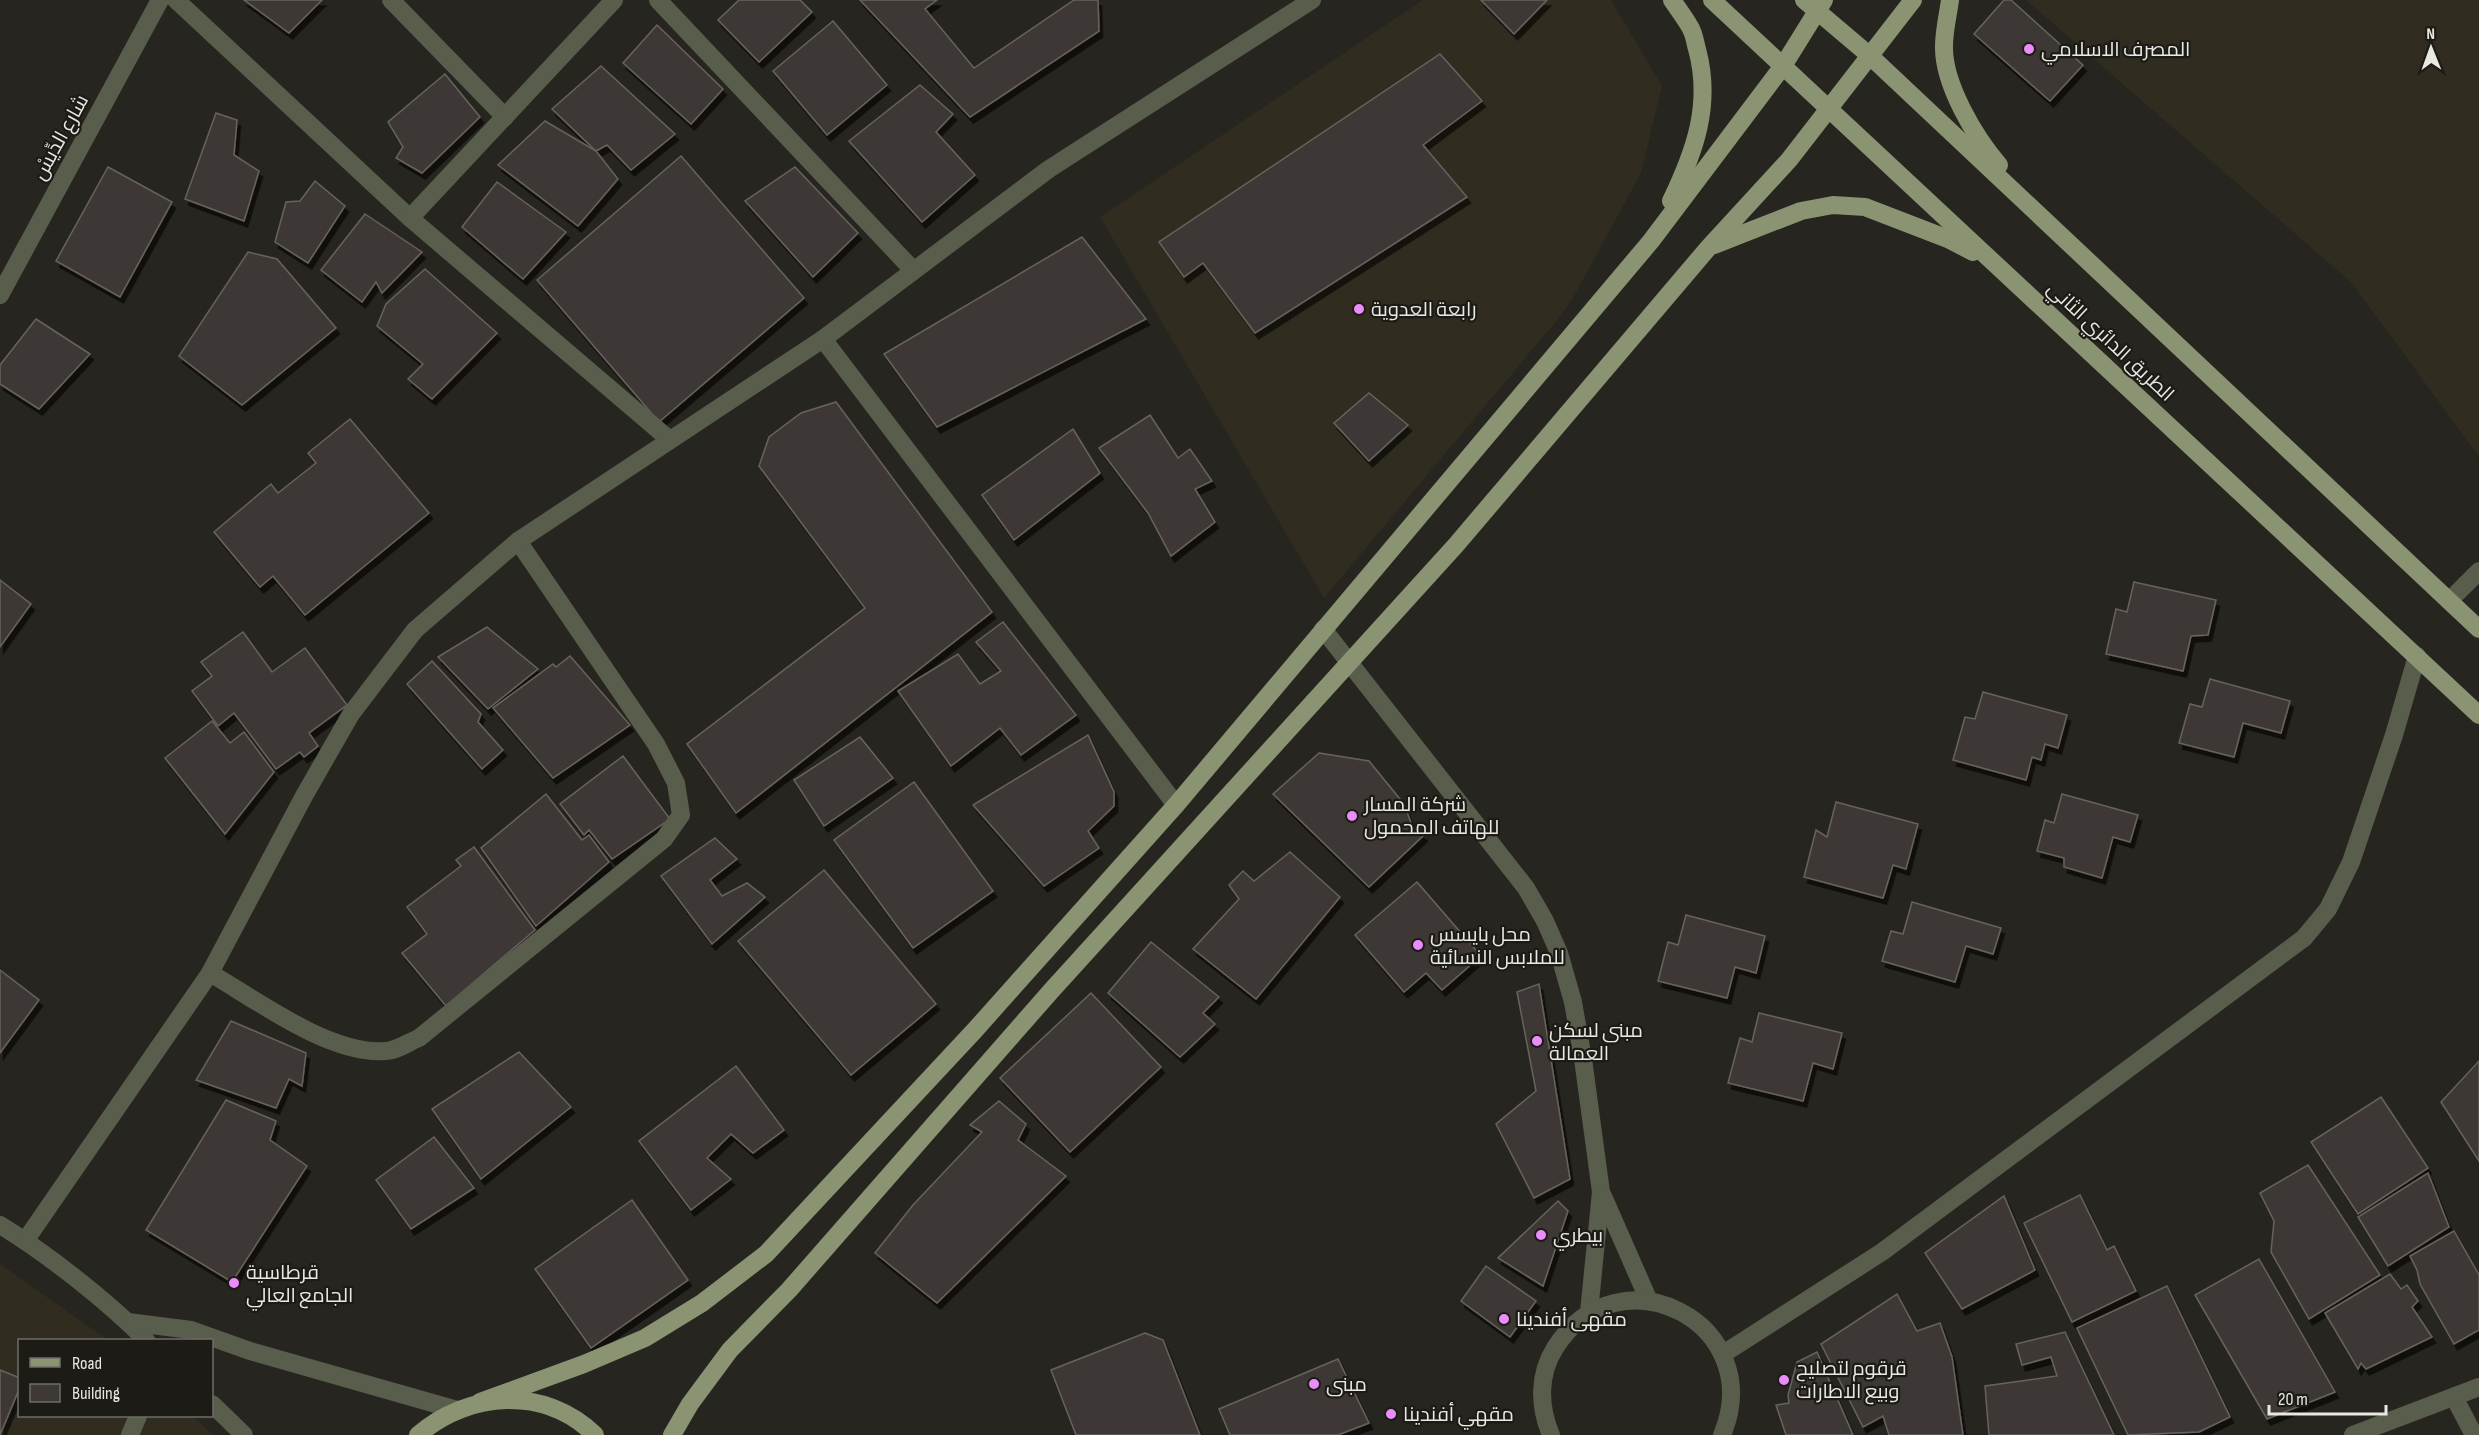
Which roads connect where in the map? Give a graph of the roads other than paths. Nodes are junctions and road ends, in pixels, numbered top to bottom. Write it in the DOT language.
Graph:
graph roads {
  1 [pos="160,0"];
  2 [pos="176,0"];
  3 [pos="391,0"];
  4 [pos="614,0"];
  5 [pos="658,0"];
  6 [pos="1312,0"];
  7 [pos="1672,0"];
  8 [pos="1712,0"];
  9 [pos="1912,0"];
  10 [pos="1950,0"];
  11 [pos="1815,4"];
  12 [pos="1869,55"];
  13 [pos="1782,66"];
  14 [pos="1830,110"];
  15 [pos="505,117"];
  16 [pos="410,218"];
  17 [pos="2051,226"];
  18 [pos="1651,241"];
  19 [pos="1709,247"];
  20 [pos="1998,267"];
  21 [pos="912,270"];
  22 [pos="1,292"];
  23 [pos="823,339"];
  24 [pos="670,440"];
  25 [pos="518,541"];
  26 [pos="2479,571"];
  27 [pos="2449,601"];
  28 [pos="1323,629"];
  29 [pos="2479,629"];
  30 [pos="2417,656"];
  31 [pos="1348,662"];
  32 [pos="2479,715"];
  33 [pos="1176,805"];
  34 [pos="210,973"];
  35 [pos="1601,1192"];
  36 [pos="0,1225"];
  37 [pos="25,1241"];
  38 [pos="1650,1300"];
  39 [pos="1589,1312"];
  40 [pos="128,1322"];
  41 [pos="144,1339"];
  42 [pos="1723,1354"];
  43 [pos="2479,1387"];
  44 [pos="2454,1397"];
  45 [pos="480,1402"];
  46 [pos="213,1405"];
  47 [pos="457,1410"];
  48 [pos="138,1417"];
  49 [pos="239,1433"];
  50 [pos="130,1435"];
  51 [pos="418,1435"];
  52 [pos="595,1435"];
  53 [pos="672,1435"];
  54 [pos="1551,1435"];
  55 [pos="1722,1435"];
  56 [pos="2353,1435"];
  57 [pos="2474,1435"];
  1 -- 22 [label="street, شارع الدِّيسْ"];
  2 -- 16 [label="street"];
  3 -- 15 [label="street"];
  4 -- 15 [label="street"];
  5 -- 21 [label="street"];
  6 -- 21 [label="street"];
  7 -- 18 [label="main road"];
  8 -- 13 [label="main road, الطريق الدائري الثاني"];
  9 -- 12 [label="main road"];
  10 -- 17 [label="main road"];
  11 -- 12 [label="main road"];
  11 -- 13 [label="main road"];
  12 -- 14 [label="main road"];
  12 -- 17 [label="main road"];
  13 -- 14 [label="main road, الطريق الدائري الثاني"];
  13 -- 18 [label="main road"];
  14 -- 19 [label="main road"];
  14 -- 20 [label="main road, الطريق الدائري الثاني"];
  15 -- 16 [label="street"];
  16 -- 24 [label="street"];
  17 -- 27 [label="main road"];
  18 -- 28 [label="main road"];
  19 -- 20 [label="main road"];
  19 -- 31 [label="main road"];
  20 -- 30 [label="main road, الطريق الدائري الثاني"];
  21 -- 23 [label="street"];
  23 -- 24 [label="street"];
  23 -- 33 [label="street"];
  24 -- 25 [label="street"];
  25 -- 34 [label="street"];
  25 -- 34 [label="street"];
  26 -- 27 [label="street"];
  27 -- 29 [label="main road"];
  28 -- 31 [label="street"];
  28 -- 33 [label="main road"];
  30 -- 32 [label="main road, الطريق الدائري الثاني"];
  30 -- 42 [label="street"];
  31 -- 35 [label="street"];
  31 -- 53 [label="main road"];
  33 -- 45 [label="main road"];
  34 -- 37 [label="street"];
  35 -- 38 [label="street"];
  35 -- 39 [label="street"];
  36 -- 37 [label="street"];
  37 -- 40 [label="street"];
  38 -- 39 [label="street"];
  38 -- 42 [label="street"];
  39 -- 54 [label="street"];
  40 -- 41 [label="street"];
  40 -- 47 [label="street"];
  42 -- 55 [label="street"];
  43 -- 44 [label="street"];
  44 -- 56 [label="street"];
  44 -- 57 [label="street"];
  45 -- 47 [label="main road"];
  45 -- 52 [label="main road"];
  46 -- 49 [label="street"];
  47 -- 51 [label="main road"];
  48 -- 50 [label="street"];
}
